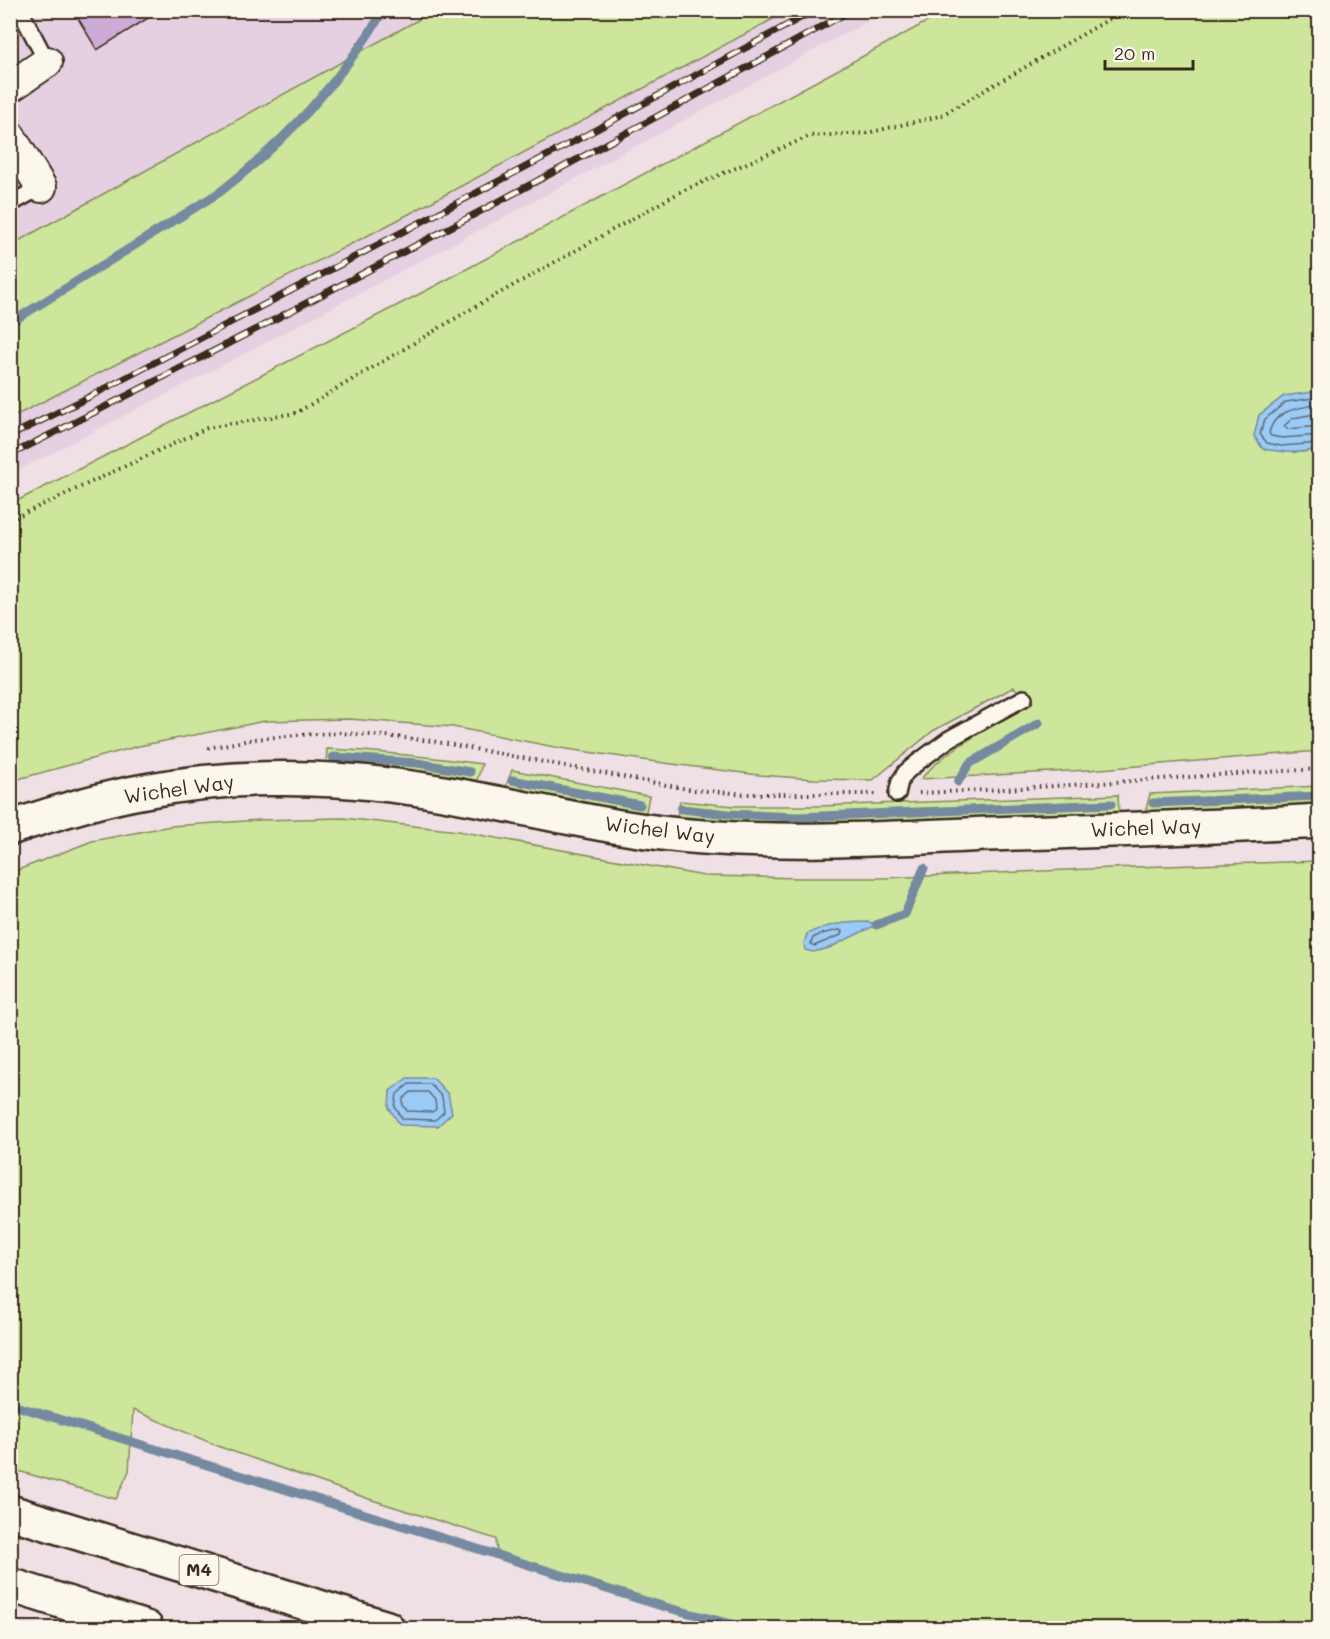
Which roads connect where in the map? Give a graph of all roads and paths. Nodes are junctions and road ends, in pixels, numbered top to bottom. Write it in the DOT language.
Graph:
graph roads {
  1 [pos="20,10"];
  2 [pos="1125,10"];
  3 [pos="47,62"];
  4 [pos="10,87"];
  5 [pos="10,136"];
  6 [pos="41,187"];
  7 [pos="10,204"];
  8 [pos="10,520"];
  9 [pos="1024,698"];
  10 [pos="198,750"];
  11 [pos="1320,769"];
  12 [pos="897,794"];
  13 [pos="1320,821"];
  14 [pos="10,828"];
  15 [pos="10,1512"];
  16 [pos="10,1585"];
  17 [pos="146,1629"];
  18 [pos="387,1629"];
  1 -- 3 [label="lane"];
  2 -- 8 [label="path"];
  3 -- 4 [label="street"];
  5 -- 6 [label="street"];
  6 -- 7 [label="lane"];
  9 -- 12 [label="lane"];
  10 -- 12 [label="path"];
  11 -- 12 [label="path"];
  13 -- 14 [label="main road, Wichel Way"];
  15 -- 18 [label="main road, M4"];
  16 -- 17 [label="main road"];
}
